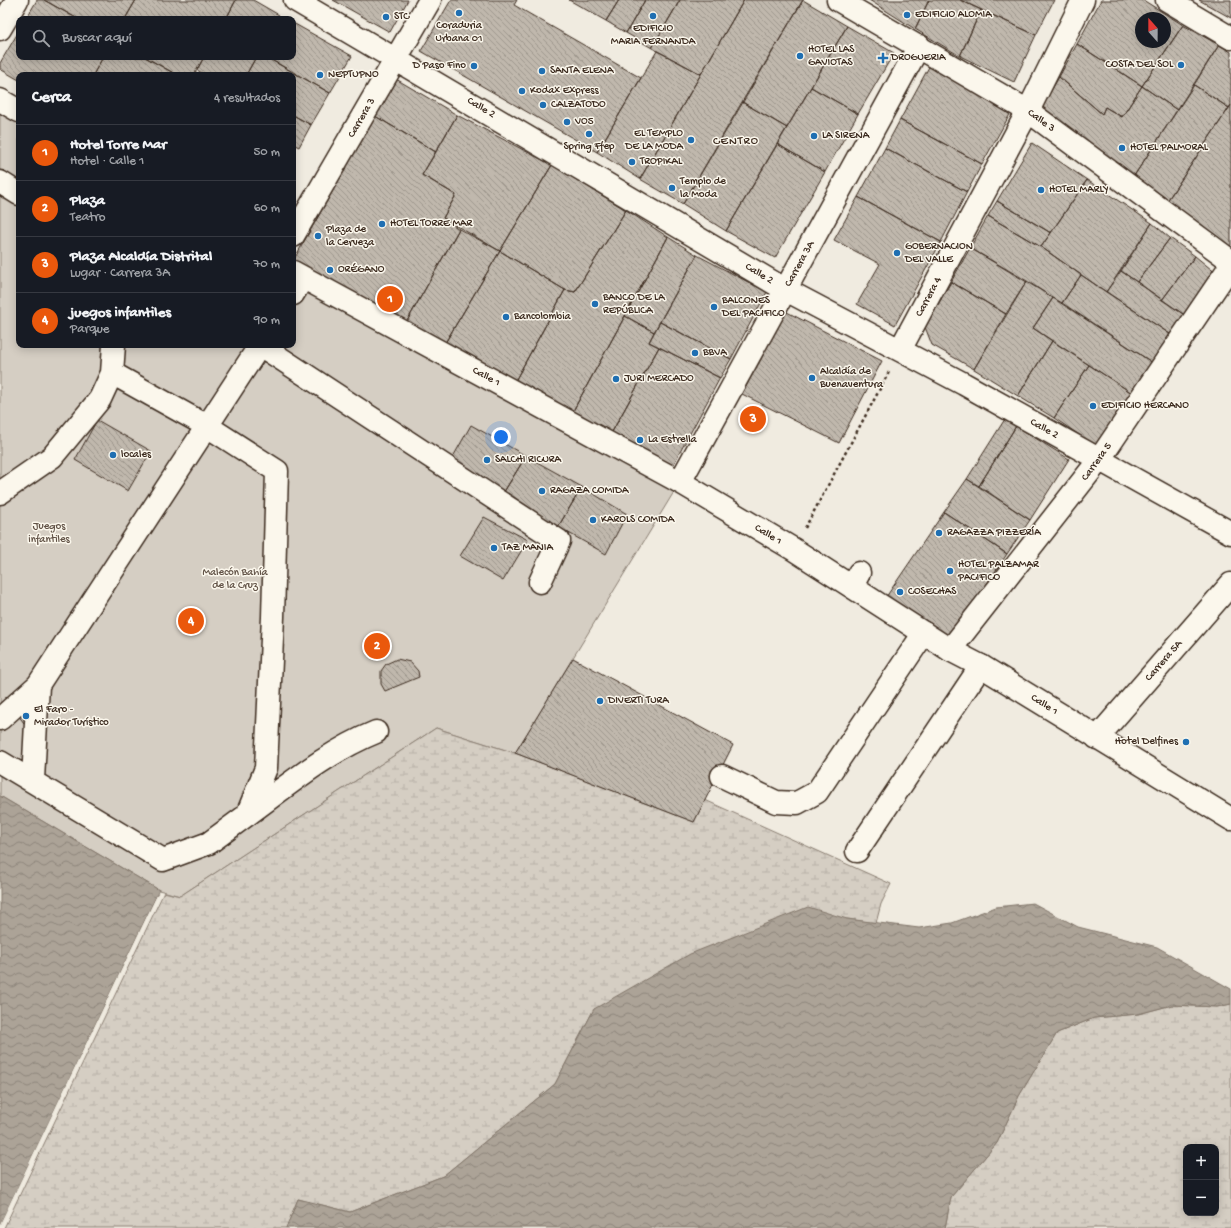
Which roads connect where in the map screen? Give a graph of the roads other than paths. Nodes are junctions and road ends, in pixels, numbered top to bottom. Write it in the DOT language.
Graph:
graph roads {
  1 [pos="17,0"];
  2 [pos="295,0"];
  3 [pos="430,0"];
  4 [pos="838,0"];
  5 [pos="1084,0"];
  6 [pos="1167,0"];
  7 [pos="0,29"];
  8 [pos="1231,38"];
  9 [pos="919,46"];
  10 [pos="396,58"];
  11 [pos="0,100"];
  12 [pos="16,109"];
  13 [pos="1028,111"];
  14 [pos="0,182"];
  15 [pos="16,192"];
  16 [pos="296,231"];
  17 [pos="1231,261"];
  18 [pos="1231,265"];
  19 [pos="296,281"];
  20 [pos="786,290"];
  21 [pos="114,348"];
  22 [pos="258,348"];
  23 [pos="265,348"];
  24 [pos="900,350"];
  25 [pos="112,373"];
  26 [pos="207,426"];
  27 [pos="1099,460"];
  28 [pos="680,482"];
  29 [pos="0,492"];
  30 [pos="1231,533"];
  31 [pos="540,582"];
  32 [pos="1231,584"];
  33 [pos="924,633"];
  34 [pos="950,650"];
  35 [pos="981,666"];
  36 [pos="38,685"];
  37 [pos="0,719"];
  38 [pos="376,732"];
  39 [pos="1097,738"];
  40 [pos="0,762"];
  41 [pos="722,776"];
  42 [pos="33,780"];
  43 [pos="247,815"];
  44 [pos="1231,819"];
  45 [pos="857,852"];
  1 -- 7 [label="street"];
  2 -- 10 [label="street, Calle 2"];
  3 -- 10 [label="street, Carrera 3"];
  4 -- 9 [label="street, Calle 3"];
  5 -- 13 [label="street, Carrera 4"];
  6 -- 8 [label="street"];
  9 -- 13 [label="street, Calle 3"];
  9 -- 20 [label="street, Carrera 3A"];
  10 -- 16 [label="street, Carrera 3"];
  10 -- 20 [label="street, Calle 2"];
  11 -- 12 [label="street"];
  13 -- 17 [label="street, Calle 3"];
  13 -- 24 [label="street, Carrera 4"];
  14 -- 15 [label="street"];
  18 -- 27 [label="street, Carrera 5"];
  19 -- 28 [label="street, Calle 1"];
  20 -- 24 [label="street, Calle 2"];
  20 -- 28 [label="street, Carrera 3A"];
  21 -- 25 [label="street"];
  22 -- 26 [label="street"];
  23 -- 31 [label="street"];
  24 -- 27 [label="street, Calle 2"];
  25 -- 26 [label="street"];
  25 -- 29 [label="street"];
  26 -- 36 [label="street"];
  26 -- 43 [label="street"];
  27 -- 30 [label="street, Calle 2"];
  27 -- 34 [label="street, Carrera 5"];
  28 -- 33 [label="street, Calle 1"];
  32 -- 39 [label="street, Carrera 5A"];
  33 -- 34 [label="street, Calle 1"];
  33 -- 41 [label="street"];
  34 -- 35 [label="street, Calle 1"];
  35 -- 39 [label="street, Calle 1"];
  35 -- 45 [label="street"];
  36 -- 37 [label="street"];
  36 -- 42 [label="street"];
  38 -- 43 [label="street"];
  39 -- 44 [label="street, Calle 1"];
  40 -- 42 [label="street"];
  42 -- 43 [label="street"];
}
